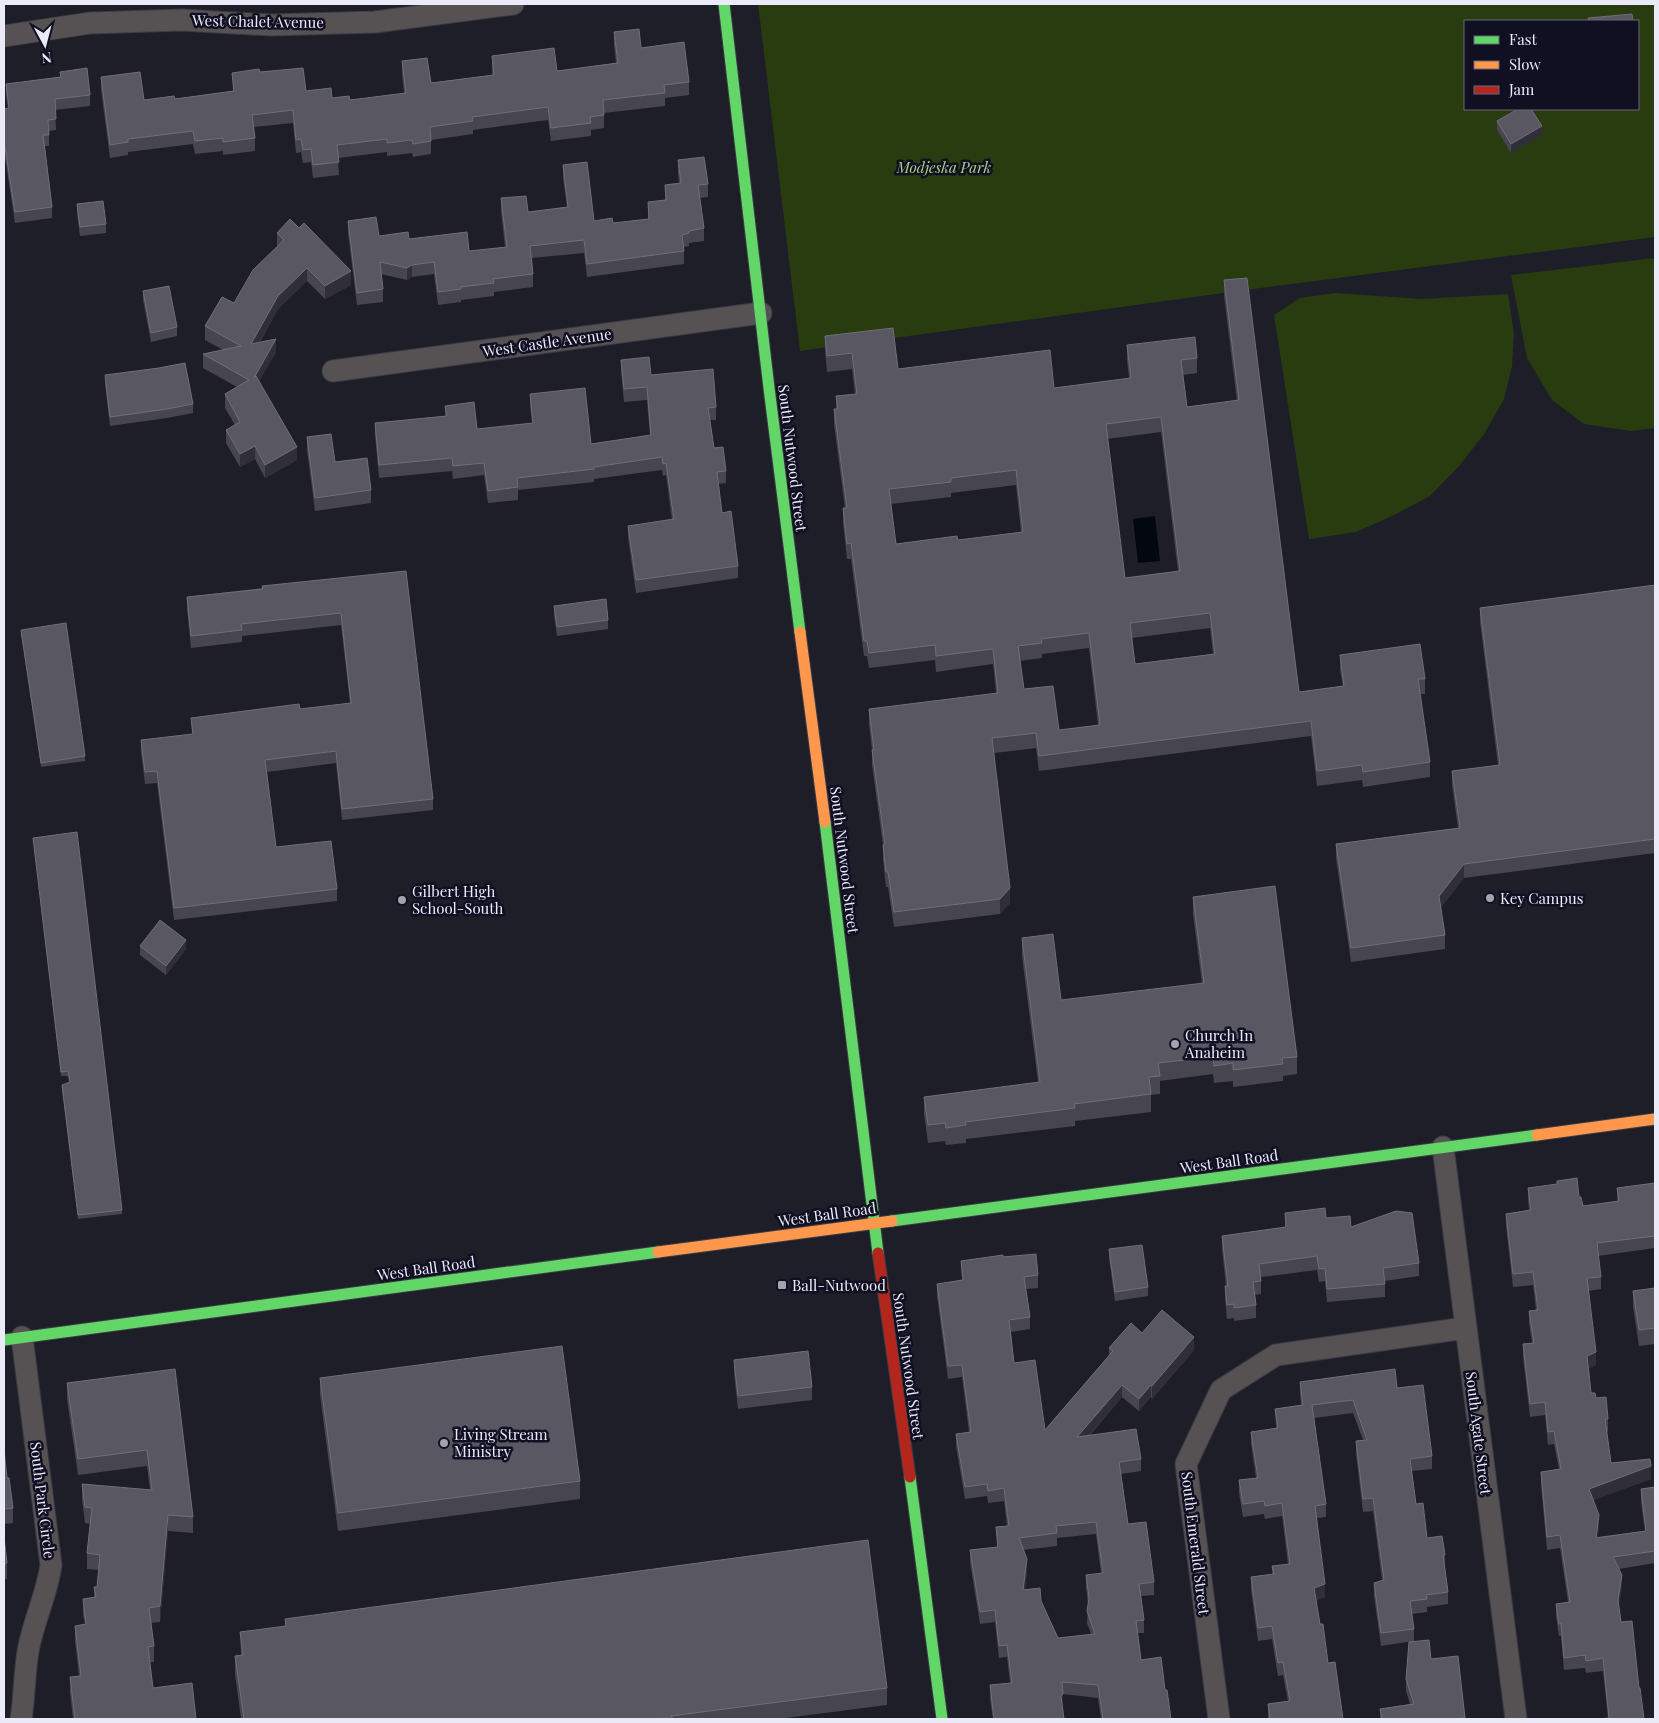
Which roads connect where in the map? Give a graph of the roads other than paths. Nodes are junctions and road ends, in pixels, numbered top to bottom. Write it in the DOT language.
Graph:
graph roads {
  1 [pos="512,4"];
  2 [pos="724,4"];
  3 [pos="4,36"];
  4 [pos="761,312"];
  5 [pos="333,371"];
  6 [pos="1655,1119"];
  7 [pos="1443,1148"];
  8 [pos="874,1223"];
  9 [pos="1465,1328"];
  10 [pos="13,1339"];
  11 [pos="21,1719"];
  12 [pos="942,1719"];
  13 [pos="1219,1719"];
  14 [pos="1516,1719"];
  1 -- 3 [label="street, West Chalet Avenue"];
  2 -- 4 [label="street, South Nutwood Street"];
  4 -- 5 [label="street, West Castle Avenue"];
  4 -- 8 [label="street, South Nutwood Street"];
  6 -- 7 [label="street, West Ball Road"];
  7 -- 8 [label="street, West Ball Road"];
  7 -- 9 [label="street, South Agate Street"];
  8 -- 10 [label="street, West Ball Road"];
  8 -- 12 [label="street, South Nutwood Street"];
  9 -- 13 [label="street, South Emerald Street"];
  9 -- 14 [label="street, South Agate Street"];
  10 -- 11 [label="street, South Park Circle"];
}
